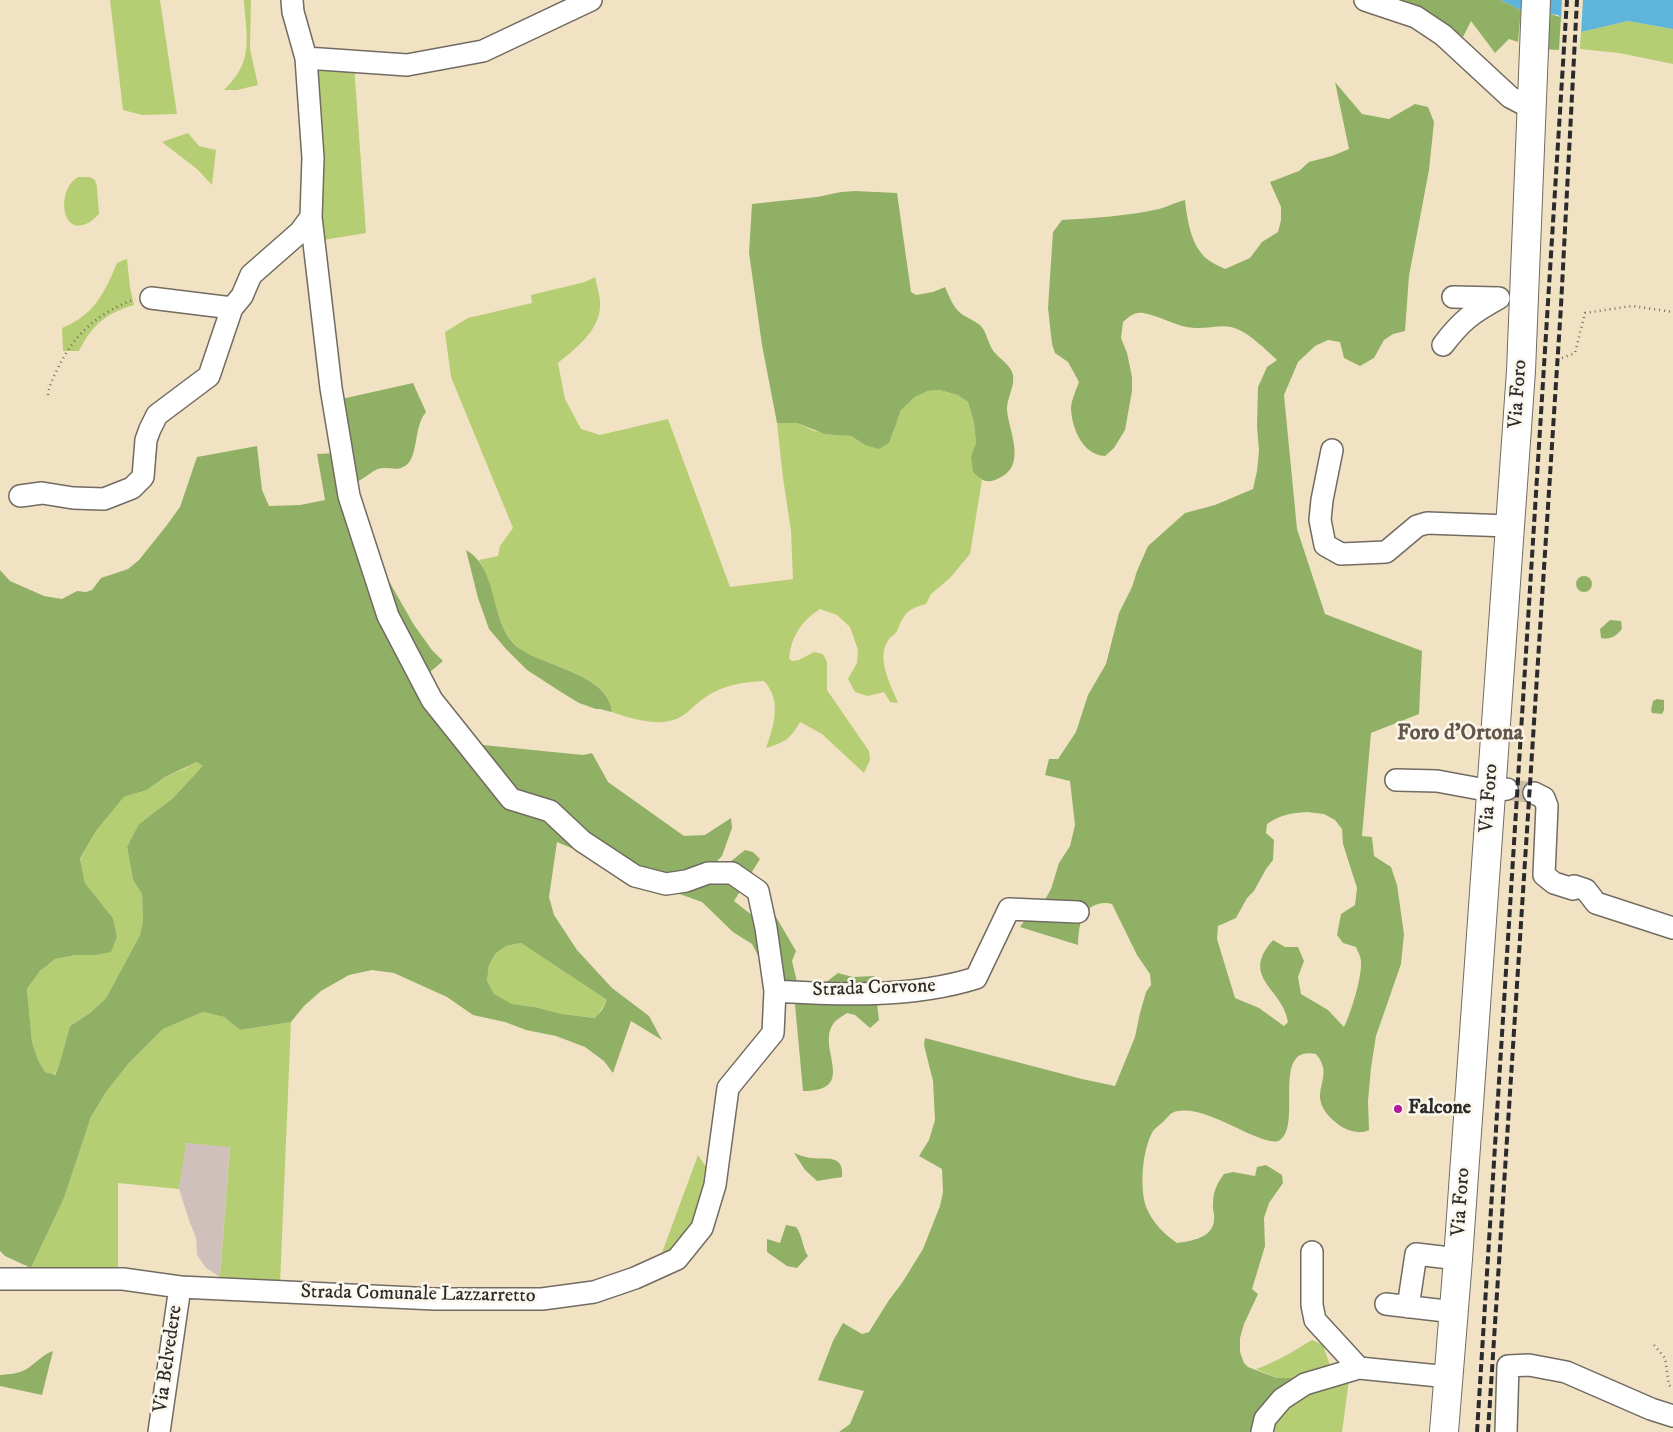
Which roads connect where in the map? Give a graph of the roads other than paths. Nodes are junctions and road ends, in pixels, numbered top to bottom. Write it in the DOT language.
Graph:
graph roads {
  1 [pos="292,0"];
  2 [pos="591,0"];
  3 [pos="1365,0"];
  4 [pos="1536,0"];
  5 [pos="306,58"];
  6 [pos="1533,109"];
  7 [pos="311,217"];
  8 [pos="1453,297"];
  9 [pos="151,298"];
  10 [pos="1511,298"];
  11 [pos="232,308"];
  12 [pos="1443,345"];
  13 [pos="1332,450"];
  14 [pos="20,496"];
  15 [pos="1509,526"];
  16 [pos="1396,780"];
  17 [pos="1499,790"];
  18 [pos="1534,793"];
  19 [pos="1078,912"];
  20 [pos="1673,928"];
  21 [pos="775,991"];
  22 [pos="1312,1252"];
  23 [pos="1458,1259"];
  24 [pos="0,1279"];
  25 [pos="180,1287"];
  26 [pos="1386,1304"];
  27 [pos="1408,1307"];
  28 [pos="1454,1312"];
  29 [pos="1359,1368"];
  30 [pos="1449,1377"];
  31 [pos="1673,1416"];
  32 [pos="159,1432"];
  33 [pos="1262,1432"];
  34 [pos="1444,1432"];
  35 [pos="1506,1432"];
  1 -- 5 [label="street"];
  2 -- 5 [label="street"];
  3 -- 6 [label="street"];
  4 -- 6 [label="main road, Via Foro"];
  5 -- 7 [label="street"];
  6 -- 10 [label="main road, Via Foro"];
  7 -- 11 [label="street"];
  7 -- 21 [label="street"];
  8 -- 10 [label="street"];
  9 -- 11 [label="street"];
  10 -- 12 [label="street"];
  10 -- 15 [label="main road, Via Foro"];
  11 -- 14 [label="street"];
  13 -- 15 [label="street"];
  15 -- 17 [label="main road, Via Foro"];
  16 -- 17 [label="street"];
  17 -- 23 [label="main road, Via Foro"];
  18 -- 20 [label="street"];
  19 -- 21 [label="street, Strada Corvone"];
  21 -- 25 [label="street, Strada Comunale Lazzarretto"];
  22 -- 29 [label="street"];
  23 -- 27 [label="street"];
  23 -- 28 [label="main road, Via Foro"];
  24 -- 25 [label="street, Strada Comunale Lazzarretto"];
  25 -- 32 [label="street, Via Belvedere"];
  26 -- 27 [label="street"];
  27 -- 28 [label="street"];
  28 -- 30 [label="main road, Via Foro"];
  29 -- 30 [label="street"];
  29 -- 33 [label="street"];
  30 -- 34 [label="main road, Via Foro"];
  31 -- 35 [label="street"];
}
